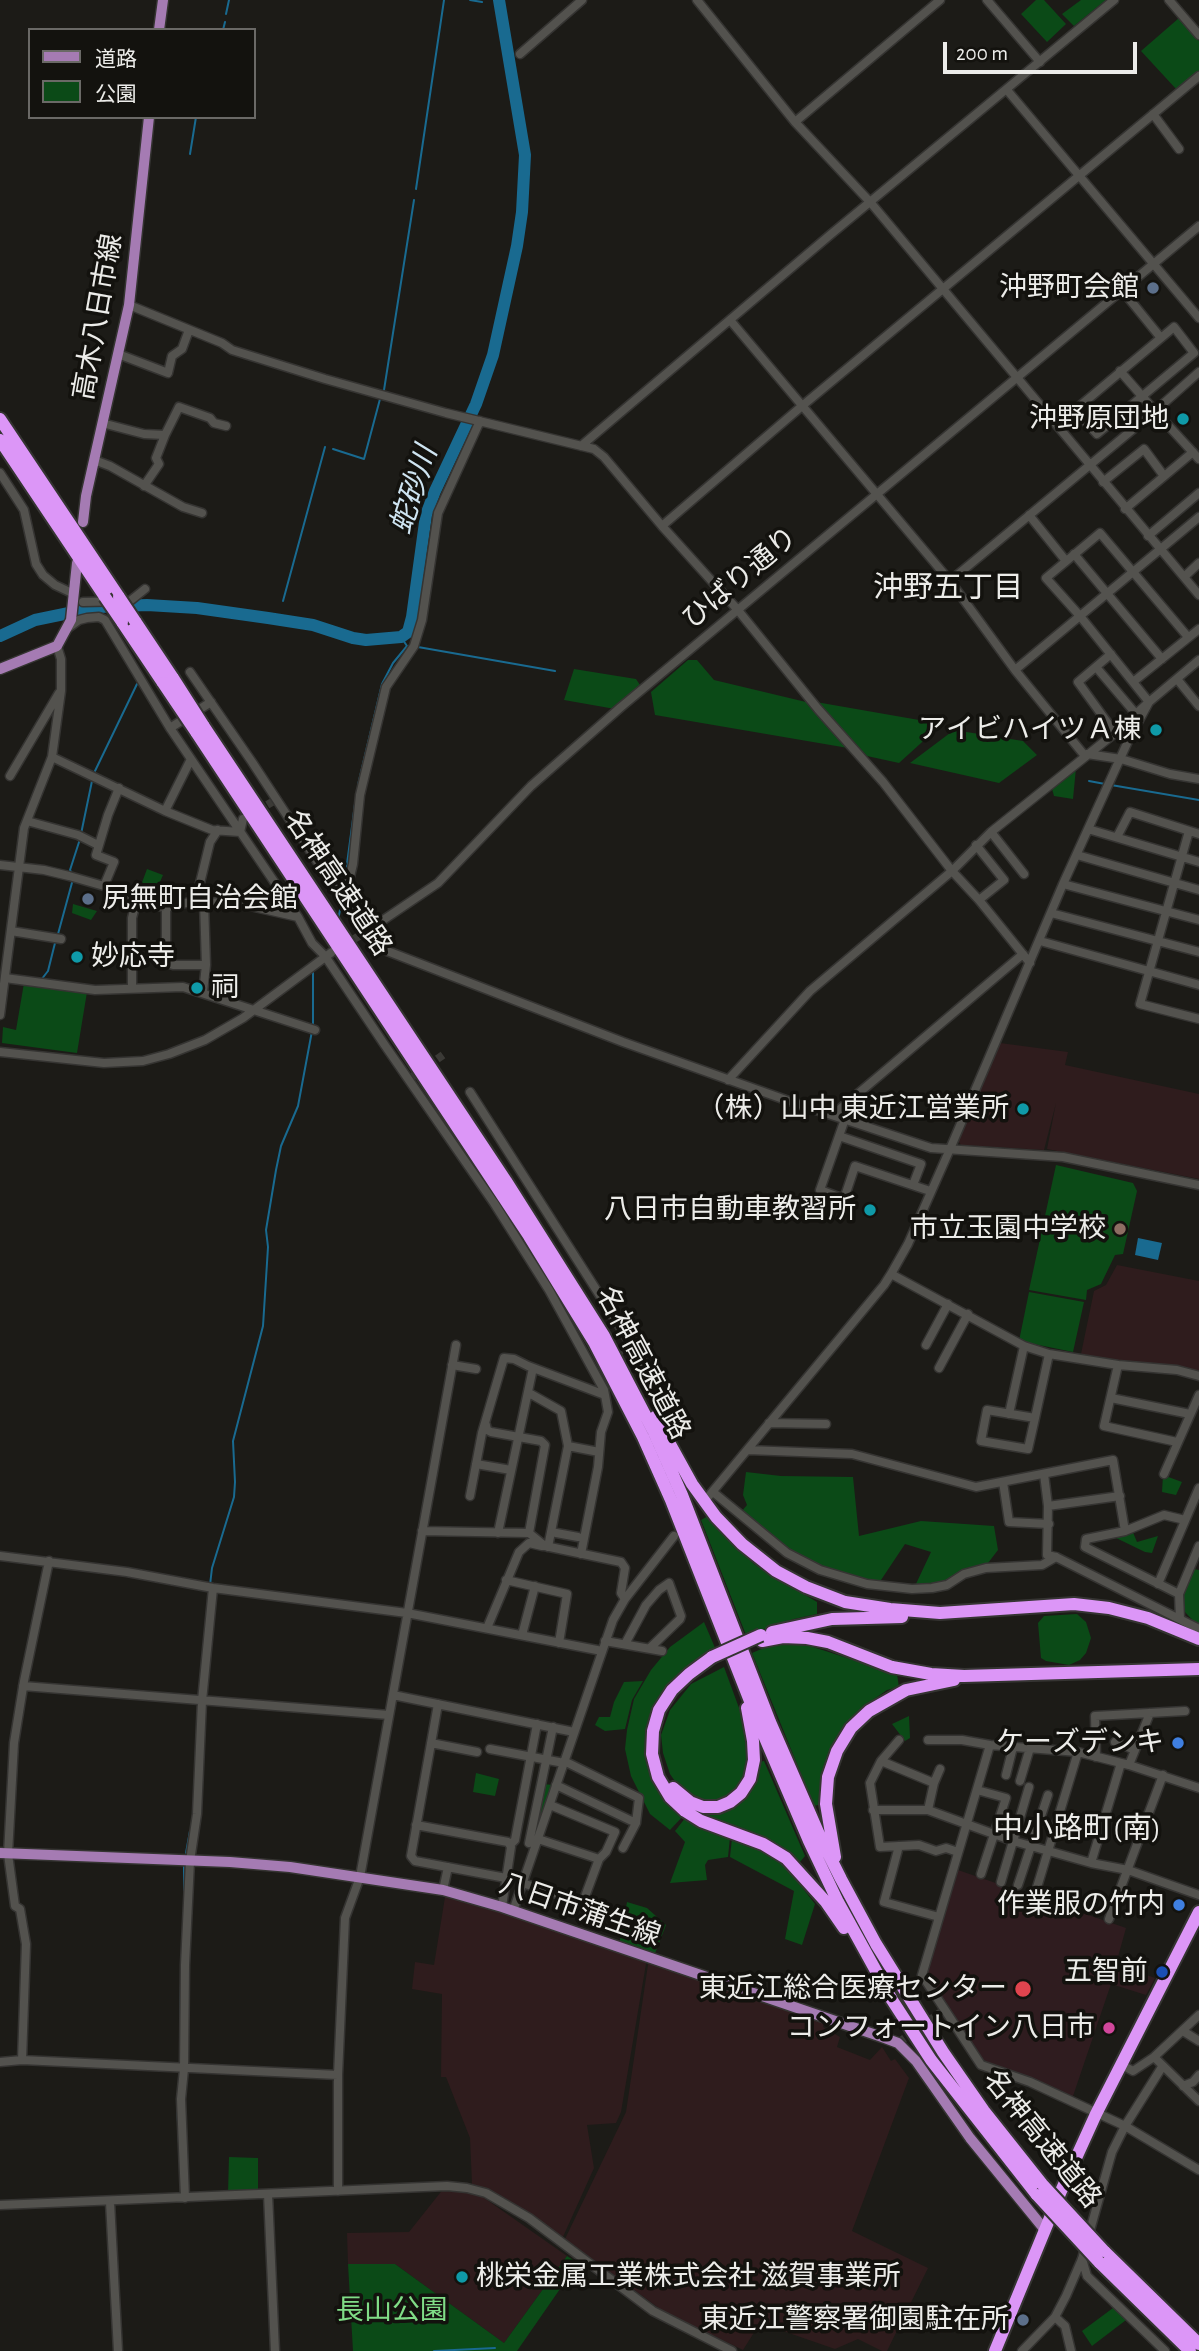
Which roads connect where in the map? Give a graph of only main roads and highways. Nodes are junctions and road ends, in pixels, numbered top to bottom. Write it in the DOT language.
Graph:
graph roads {
  1 [pos="163,0"];
  2 [pos="159,28"];
  3 [pos="149,119"];
  4 [pos="0,419"];
  5 [pos="0,440"];
  6 [pos="82,522"];
  7 [pos="77,563"];
  8 [pos="128,622"];
  9 [pos="0,669"];
  10 [pos="200,729"];
  11 [pos="567,1274"];
  12 [pos="940,1613"];
  13 [pos="762,1638"];
  14 [pos="1199,1639"];
  15 [pos="713,1660"];
  16 [pos="1199,1669"];
  17 [pos="964,1676"];
  18 [pos="741,1677"];
  19 [pos="4,1854"];
  20 [pos="841,1879"];
  21 [pos="1199,1912"];
  22 [pos="931,2060"];
  23 [pos="1040,2189"];
  24 [pos="1045,2230"];
  25 [pos="1101,2256"];
  26 [pos="1199,2344"];
  27 [pos="995,2351"];
  28 [pos="1190,2351"];
  1 -- 2 [label="main road"];
  3 -- 6 [label="main road, 高木八日市線"];
  4 -- 8 [label="highway, 名神高速道路, bridge"];
  5 -- 8 [label="highway, 名神高速道路, bridge"];
  7 -- 9 [label="main road"];
  8 -- 10 [label="highway, 名神高速道路, bridge"];
  10 -- 11 [label="highway, 名神高速道路"];
  10 -- 18 [label="highway, 名神高速道路"];
  11 -- 12 [label="highway"];
  11 -- 20 [label="highway, 名神高速道路"];
  12 -- 13 [label="highway"];
  12 -- 14 [label="highway"];
  13 -- 15 [label="highway"];
  13 -- 17 [label="highway"];
  15 -- 18 [label="highway"];
  15 -- 22 [label="highway"];
  16 -- 17 [label="highway"];
  17 -- 20 [label="highway"];
  18 -- 22 [label="highway, 名神高速道路"];
  19 -- 24 [label="main road, 八日市蒲生線"];
  20 -- 23 [label="highway, 名神高速道路"];
  21 -- 24 [label="highway"];
  22 -- 23 [label="highway, 名神高速道路"];
  23 -- 25 [label="highway, 名神高速道路, bridge"];
  24 -- 27 [label="highway"];
  25 -- 26 [label="highway, 名神高速道路"];
  25 -- 28 [label="highway, 名神高速道路"];
}
